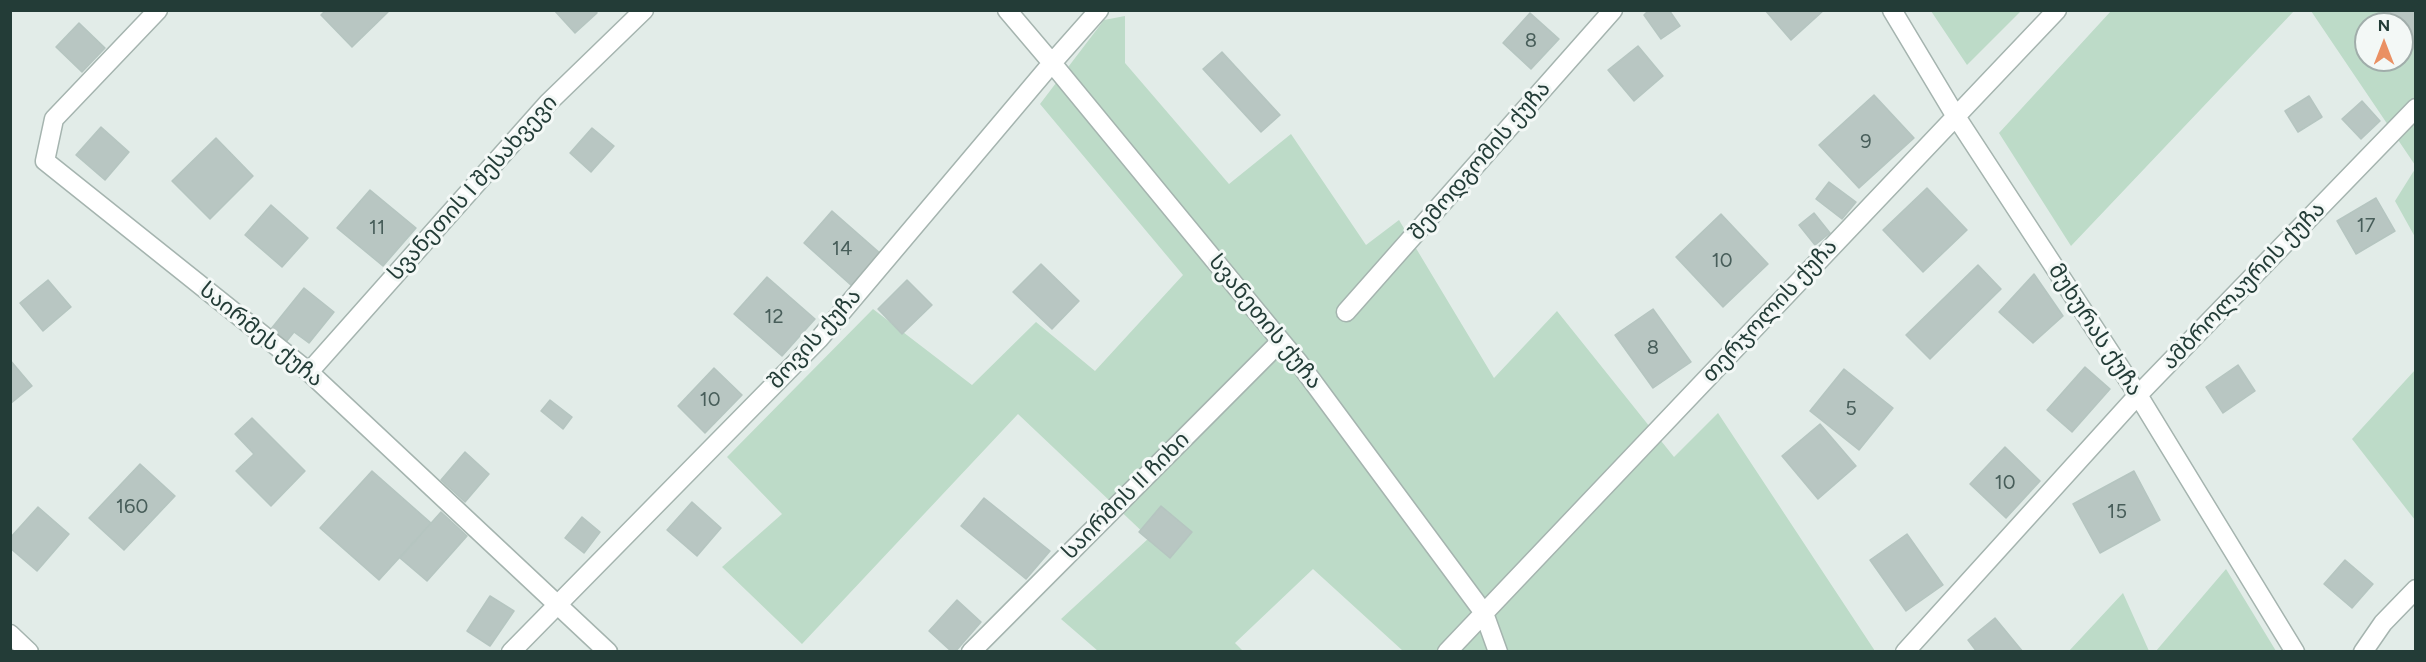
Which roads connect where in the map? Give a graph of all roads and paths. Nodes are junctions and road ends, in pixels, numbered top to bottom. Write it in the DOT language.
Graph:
graph roads {
  1 [pos="158,10"];
  2 [pos="644,10"];
  3 [pos="1007,10"];
  4 [pos="1099,10"];
  5 [pos="1613,10"];
  6 [pos="1892,10"];
  7 [pos="2057,10"];
  8 [pos="1052,63"];
  9 [pos="2415,108"];
  10 [pos="1955,115"];
  11 [pos="1346,312"];
  12 [pos="1281,341"];
  13 [pos="309,372"];
  14 [pos="2138,395"];
  15 [pos="2415,589"];
  16 [pos="558,605"];
  17 [pos="1484,613"];
  18 [pos="10,634"];
  19 [pos="29,651"];
  20 [pos="512,651"];
  21 [pos="608,651"];
  22 [pos="971,651"];
  23 [pos="1447,651"];
  24 [pos="1498,651"];
  25 [pos="1905,651"];
  26 [pos="2295,651"];
  27 [pos="2363,651"];
  1 -- 13 [label="street, საირმეს ქუჩა"];
  2 -- 13 [label="street, სვანეთის I შესახვევი"];
  3 -- 8 [label="street, სვანეთის ქუჩა"];
  4 -- 8 [label="street, შოვის ქუჩა"];
  5 -- 11 [label="street, შემოდგომის ქუჩა"];
  6 -- 10 [label="street, მუხურას ქუჩა"];
  7 -- 10 [label="street, თერჯოლის ქუჩა"];
  8 -- 12 [label="street, სვანეთის ქუჩა"];
  8 -- 16 [label="street, შოვის ქუჩა"];
  9 -- 14 [label="street, ამბროლაურის ქუჩა"];
  10 -- 14 [label="street, მუხურას ქუჩა"];
  10 -- 17 [label="street, თერჯოლის ქუჩა"];
  12 -- 17 [label="street, სვანეთის ქუჩა"];
  12 -- 22 [label="street, საირმის II ჩიხი"];
  13 -- 16 [label="street, საირმეს ქუჩა"];
  14 -- 25 [label="street, ამბროლაურის ქუჩა"];
  14 -- 26 [label="street, მუხურას ქუჩა"];
  15 -- 27 [label="street"];
  16 -- 20 [label="street, შოვის ქუჩა"];
  16 -- 21 [label="street, საირმეს ქუჩა"];
  17 -- 23 [label="street, თერჯოლის ქუჩა"];
  17 -- 24 [label="street, სვანეთის ქუჩა"];
  18 -- 19 [label="street"];
}
